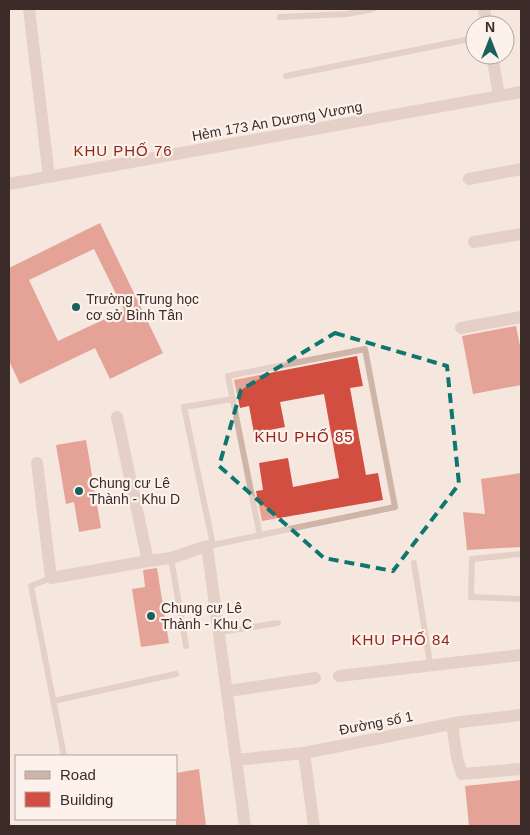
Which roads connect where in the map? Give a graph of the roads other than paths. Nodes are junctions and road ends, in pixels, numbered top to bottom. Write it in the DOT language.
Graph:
graph roads {
  1 [pos="28,9"];
  2 [pos="373,9"];
  3 [pos="280,17"];
  4 [pos="465,40"];
  5 [pos="494,65"];
  6 [pos="286,76"];
  7 [pos="521,92"];
  8 [pos="499,96"];
  9 [pos="521,169"];
  10 [pos="49,177"];
  11 [pos="469,179"];
  12 [pos="9,184"];
  13 [pos="521,234"];
  14 [pos="474,242"];
  15 [pos="521,317"];
  16 [pos="461,328"];
  17 [pos="233,398"];
  18 [pos="117,417"];
  19 [pos="37,463"];
  20 [pos="260,536"];
  21 [pos="210,546"];
  22 [pos="521,554"];
  23 [pos="171,558"];
  24 [pos="148,561"];
  25 [pos="414,563"];
  26 [pos="51,578"];
  27 [pos="521,599"];
  28 [pos="278,622"];
  29 [pos="220,632"];
  30 [pos="186,646"];
  31 [pos="521,655"];
  32 [pos="430,664"];
  33 [pos="176,674"];
  34 [pos="339,676"];
  35 [pos="315,678"];
  36 [pos="228,691"];
  37 [pos="53,701"];
  38 [pos="521,715"];
  39 [pos="452,724"];
  40 [pos="304,753"];
  41 [pos="64,755"];
  42 [pos="236,760"];
  43 [pos="521,769"];
  44 [pos="245,826"];
  45 [pos="314,826"];
  1 -- 10 [label="street"];
  2 -- 3 [label="lane"];
  4 -- 6 [label="lane"];
  5 -- 8 [label="street"];
  7 -- 8 [label="street, Hẻm 173 An Dương Vương"];
  8 -- 10 [label="street, Hẻm 173 An Dương Vương"];
  9 -- 11 [label="street"];
  10 -- 12 [label="street, Hẻm 173 An Dương Vương"];
  13 -- 14 [label="street"];
  15 -- 16 [label="street"];
  17 -- 20 [label="lane"];
  17 -- 20 [label="lane"];
  17 -- 21 [label="lane"];
  18 -- 24 [label="street"];
  19 -- 26 [label="street"];
  20 -- 21 [label="lane"];
  21 -- 23 [label="street"];
  21 -- 29 [label="street"];
  22 -- 27 [label="lane"];
  23 -- 24 [label="street"];
  23 -- 30 [label="lane"];
  24 -- 26 [label="street"];
  25 -- 32 [label="lane"];
  26 -- 37 [label="lane"];
  28 -- 29 [label="lane"];
  29 -- 36 [label="street"];
  31 -- 32 [label="street"];
  32 -- 34 [label="street"];
  33 -- 37 [label="lane"];
  35 -- 36 [label="street"];
  36 -- 42 [label="street"];
  37 -- 41 [label="lane"];
  38 -- 39 [label="street, Đường số 1"];
  39 -- 40 [label="street, Đường số 1"];
  39 -- 43 [label="street"];
  40 -- 42 [label="street, Đường số 1"];
  40 -- 45 [label="street"];
  42 -- 44 [label="street"];
}
